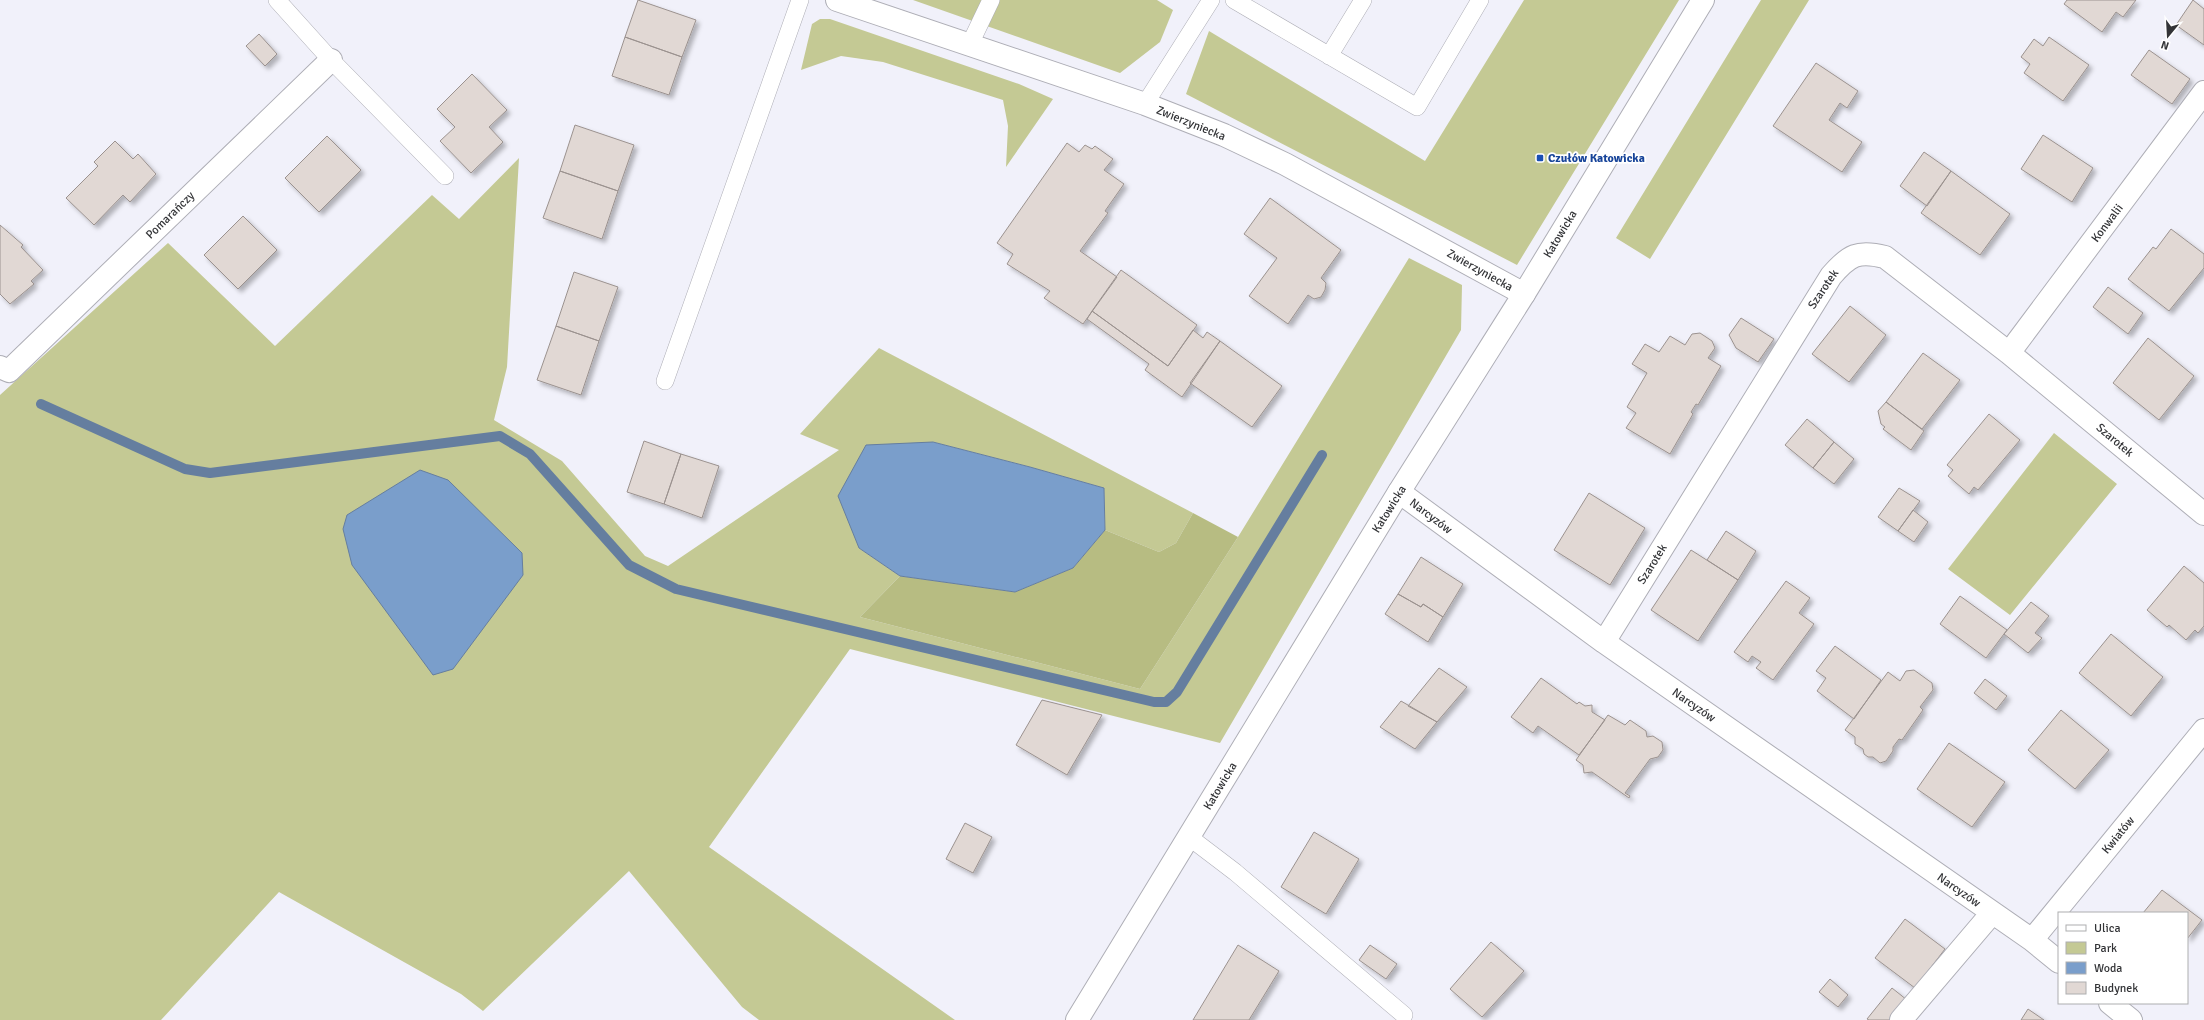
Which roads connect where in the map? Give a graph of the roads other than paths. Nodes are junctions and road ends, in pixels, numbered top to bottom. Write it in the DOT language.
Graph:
graph roads {
  1 [pos="277,0"];
  2 [pos="800,0"];
  3 [pos="837,0"];
  4 [pos="991,0"];
  5 [pos="1211,0"];
  6 [pos="1234,0"];
  7 [pos="1363,0"];
  8 [pos="1480,0"];
  9 [pos="1703,0"];
  10 [pos="970,44"];
  11 [pos="1329,56"];
  12 [pos="331,60"];
  13 [pos="2204,92"];
  14 [pos="1145,104"];
  15 [pos="445,176"];
  16 [pos="1524,294"];
  17 [pos="2009,353"];
  18 [pos="3,372"];
  19 [pos="665,381"];
  20 [pos="1399,492"];
  21 [pos="2204,514"];
  22 [pos="1604,642"];
  23 [pos="2204,730"];
  24 [pos="1189,837"];
  25 [pos="1992,913"];
  26 [pos="2032,940"];
  27 [pos="2058,961"];
  28 [pos="2111,1004"];
  29 [pos="1404,1015"];
  30 [pos="1077,1020"];
  31 [pos="1901,1020"];
  32 [pos="2131,1020"];
  1 -- 12 [label="lane"];
  2 -- 19 [label="lane"];
  3 -- 10 [label="street, Zwierzyniecka"];
  4 -- 10 [label="lane"];
  5 -- 14 [label="lane"];
  6 -- 11 [label="lane"];
  7 -- 11 [label="lane"];
  8 -- 11 [label="lane"];
  9 -- 16 [label="street, Katowicka"];
  10 -- 14 [label="street, Zwierzyniecka"];
  12 -- 15 [label="lane"];
  12 -- 18 [label="street, Pomarańczy"];
  13 -- 17 [label="street, Konwalii"];
  14 -- 16 [label="street, Zwierzyniecka"];
  16 -- 20 [label="street, Katowicka"];
  17 -- 21 [label="street, Szarotek"];
  17 -- 22 [label="street, Szarotek"];
  20 -- 22 [label="street, Narcyzów"];
  20 -- 24 [label="street, Katowicka"];
  22 -- 25 [label="street, Narcyzów"];
  23 -- 26 [label="street, Kwiatów"];
  24 -- 29 [label="lane"];
  24 -- 30 [label="street, Katowicka"];
  25 -- 26 [label="street, Narcyzów"];
  25 -- 31 [label="street, Narcyzów"];
  26 -- 27 [label="street, Narcyzów"];
  28 -- 32 [label="street"];
}
